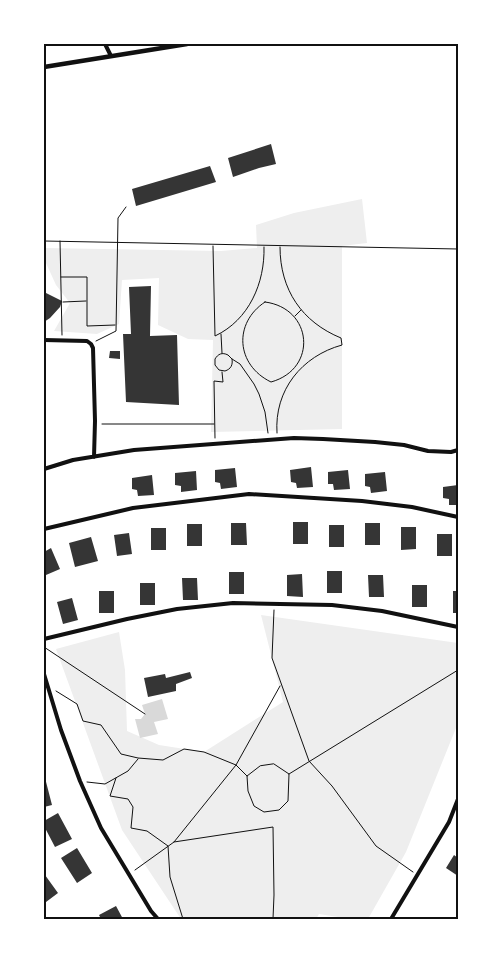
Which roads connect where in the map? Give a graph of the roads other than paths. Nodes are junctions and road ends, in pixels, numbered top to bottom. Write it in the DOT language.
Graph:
graph roads {
  1 [pos="105,44"];
  2 [pos="187,44"];
  3 [pos="111,56"];
  4 [pos="44,68"];
  5 [pos="44,340"];
  6 [pos="458,450"];
  7 [pos="94,456"];
  8 [pos="44,468"];
  9 [pos="458,517"];
  10 [pos="44,529"];
  11 [pos="458,627"];
  12 [pos="44,640"];
  13 [pos="44,674"];
  14 [pos="458,799"];
  15 [pos="158,919"];
  16 [pos="391,919"];
  1 -- 3 [label="street"];
  2 -- 3 [label="street"];
  3 -- 4 [label="street"];
  5 -- 7 [label="street"];
  6 -- 7 [label="street"];
  7 -- 8 [label="street"];
  9 -- 10 [label="street"];
  11 -- 12 [label="street"];
  13 -- 15 [label="street"];
  14 -- 16 [label="street"];
}
